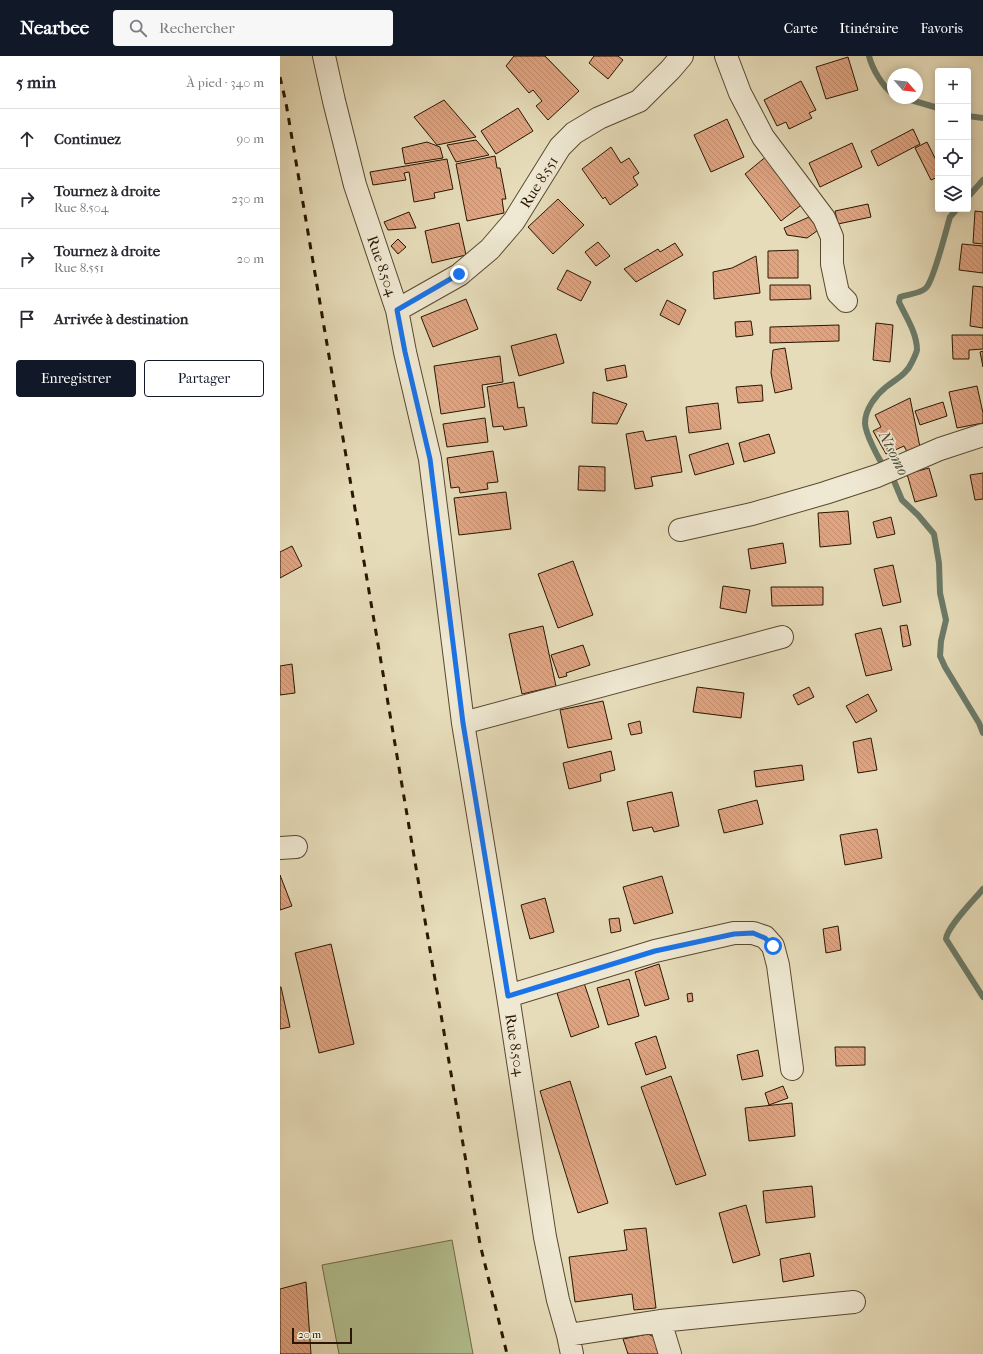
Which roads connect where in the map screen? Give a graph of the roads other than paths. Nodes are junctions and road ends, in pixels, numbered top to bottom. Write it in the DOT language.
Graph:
graph roads {
  1 [pos="324,56"];
  2 [pos="682,56"];
  3 [pos="726,56"];
  4 [pos="846,301"];
  5 [pos="397,310"];
  6 [pos="983,435"];
  7 [pos="680,530"];
  8 [pos="782,637"];
  9 [pos="463,723"];
  10 [pos="508,996"];
  11 [pos="792,1069"];
  12 [pos="854,1302"];
  13 [pos="660,1321"];
  14 [pos="570,1345"];
  15 [pos="670,1354"];
  1 -- 5 [label="street, Rue 8.504"];
  2 -- 5 [label="street, Rue 8.551"];
  3 -- 4 [label="street"];
  5 -- 9 [label="street, Rue 8.504"];
  6 -- 7 [label="street"];
  8 -- 9 [label="street"];
  9 -- 10 [label="street, Rue 8.504"];
  10 -- 11 [label="street"];
  10 -- 14 [label="street, Rue 8.504"];
  12 -- 13 [label="street"];
  13 -- 14 [label="street"];
  13 -- 15 [label="street"];
}
